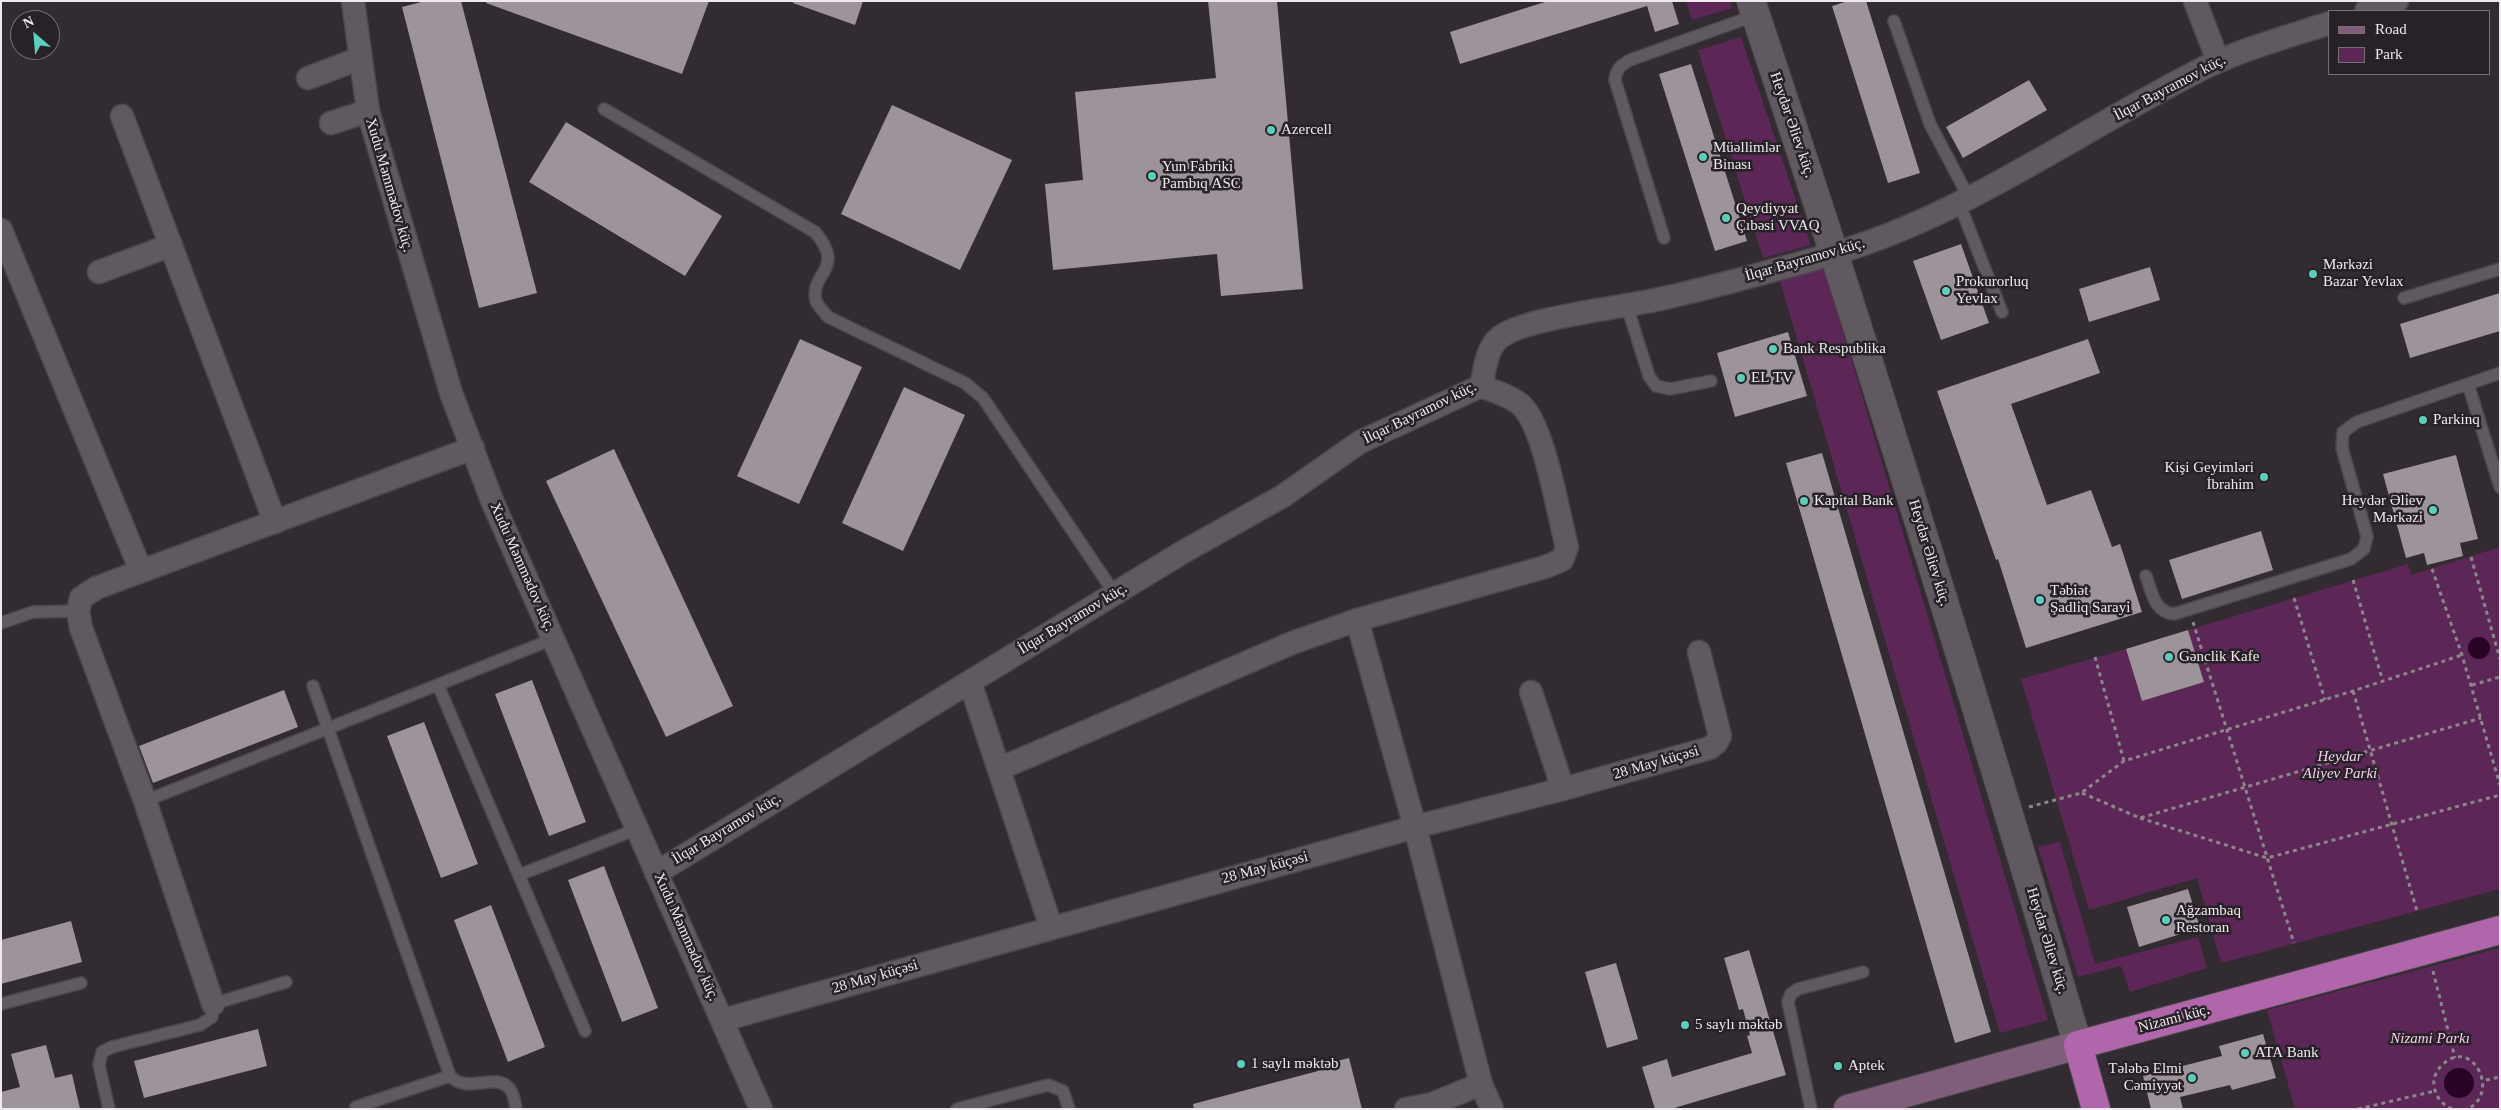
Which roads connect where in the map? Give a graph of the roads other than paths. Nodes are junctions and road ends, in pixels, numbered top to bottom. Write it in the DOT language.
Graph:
graph roads {
  1 [pos="353,1"];
  2 [pos="2195,1"];
  3 [pos="2397,1"];
  4 [pos="1753,8"];
  5 [pos="2369,10"];
  6 [pos="1894,22"];
  7 [pos="2328,24"];
  8 [pos="361,58"];
  9 [pos="2218,61"];
  10 [pos="308,78"];
  11 [pos="604,109"];
  12 [pos="368,111"];
  13 [pos="122,116"];
  14 [pos="331,123"];
  15 [pos="1964,200"];
  16 [pos="1,230"];
  17 [pos="1664,238"];
  18 [pos="170,245"];
  19 [pos="1836,254"];
  20 [pos="2500,269"];
  21 [pos="99,272"];
  22 [pos="2404,298"];
  23 [pos="1626,306"];
  24 [pos="2002,312"];
  25 [pos="2500,373"];
  26 [pos="1711,380"];
  27 [pos="2468,384"];
  28 [pos="1481,386"];
  29 [pos="472,448"];
  30 [pos="2500,487"];
  31 [pos="275,522"];
  32 [pos="141,571"];
  33 [pos="2146,576"];
  34 [pos="1115,594"];
  35 [pos="78,611"];
  36 [pos="1357,620"];
  37 [pos="1,623"];
  38 [pos="553,639"];
  39 [pos="1699,652"];
  40 [pos="970,682"];
  41 [pos="438,685"];
  42 [pos="312,686"];
  43 [pos="1531,692"];
  44 [pos="328,728"];
  45 [pos="998,769"];
  46 [pos="1564,789"];
  47 [pos="145,801"];
  48 [pos="1415,826"];
  49 [pos="637,829"];
  50 [pos="656,872"];
  51 [pos="519,875"];
  52 [pos="1051,927"];
  53 [pos="2500,930"];
  54 [pos="1863,972"];
  55 [pos="286,982"];
  56 [pos="81,983"];
  57 [pos="1,1004"];
  58 [pos="213,1004"];
  59 [pos="723,1020"];
  60 [pos="585,1031"];
  61 [pos="2078,1045"];
  62 [pos="450,1076"];
  63 [pos="1481,1084"];
  64 [pos="986,1105"];
  65 [pos="356,1106"];
  66 [pos="109,1109"];
  67 [pos="516,1109"];
  68 [pos="761,1109"];
  69 [pos="957,1109"];
  70 [pos="1069,1109"];
  71 [pos="1406,1109"];
  72 [pos="1492,1109"];
  73 [pos="1811,1109"];
  74 [pos="1848,1109"];
  75 [pos="2096,1109"];
  1 -- 8 [label="street, Xudu Məmmədov küç."];
  2 -- 9 [label="street"];
  3 -- 5 [label="street"];
  4 -- 17 [label="lane"];
  4 -- 19 [label="street, Heydər Əliev küç."];
  6 -- 15 [label="lane"];
  7 -- 9 [label="street, İlqar Bayramov küç."];
  8 -- 10 [label="street"];
  8 -- 12 [label="street, Xudu Məmmədov küç."];
  9 -- 15 [label="street, İlqar Bayramov küç."];
  11 -- 34 [label="lane"];
  12 -- 14 [label="street"];
  12 -- 29 [label="street, Xudu Məmmədov küç."];
  13 -- 18 [label="street"];
  15 -- 19 [label="street, İlqar Bayramov küç."];
  15 -- 24 [label="lane"];
  16 -- 32 [label="street"];
  18 -- 21 [label="street"];
  18 -- 31 [label="street"];
  19 -- 23 [label="street, İlqar Bayramov küç."];
  19 -- 61 [label="street, Heydər Əliev küç."];
  20 -- 22 [label="lane"];
  23 -- 26 [label="lane"];
  23 -- 28 [label="street, İlqar Bayramov küç."];
  25 -- 27 [label="lane"];
  27 -- 30 [label="lane"];
  27 -- 33 [label="lane"];
  28 -- 34 [label="street, İlqar Bayramov küç."];
  28 -- 36 [label="street"];
  29 -- 31 [label="street"];
  29 -- 38 [label="street, Xudu Məmmədov küç."];
  31 -- 32 [label="street"];
  32 -- 35 [label="street"];
  34 -- 40 [label="street, İlqar Bayramov küç."];
  35 -- 37 [label="lane"];
  35 -- 47 [label="street"];
  36 -- 45 [label="street"];
  36 -- 48 [label="street"];
  38 -- 41 [label="lane"];
  38 -- 49 [label="street, Xudu Məmmədov küç."];
  39 -- 46 [label="street, 28 May küçəsi"];
  40 -- 45 [label="street"];
  40 -- 50 [label="street, İlqar Bayramov küç."];
  41 -- 44 [label="lane"];
  41 -- 51 [label="lane"];
  42 -- 44 [label="lane"];
  43 -- 46 [label="street"];
  44 -- 47 [label="lane"];
  44 -- 62 [label="lane"];
  45 -- 52 [label="street"];
  46 -- 48 [label="street, 28 May küçəsi"];
  47 -- 58 [label="street"];
  48 -- 52 [label="street, 28 May küçəsi"];
  48 -- 63 [label="street"];
  49 -- 50 [label="street, Xudu Məmmədov küç."];
  49 -- 51 [label="lane"];
  50 -- 59 [label="street, Xudu Məmmədov küç."];
  51 -- 60 [label="lane"];
  52 -- 59 [label="street, 28 May küçəsi"];
  53 -- 61 [label="highway, Nizami küç."];
  54 -- 73 [label="lane"];
  55 -- 58 [label="lane"];
  56 -- 57 [label="lane"];
  58 -- 66 [label="lane"];
  59 -- 68 [label="street, Xudu Məmmədov küç."];
  61 -- 74 [label="main road, Nizami küç."];
  61 -- 75 [label="highway, Heydər Əliev küç."];
  62 -- 65 [label="lane"];
  62 -- 67 [label="lane"];
  63 -- 71 [label="street"];
  63 -- 72 [label="street"];
  64 -- 69 [label="lane"];
  64 -- 70 [label="lane"];
}
